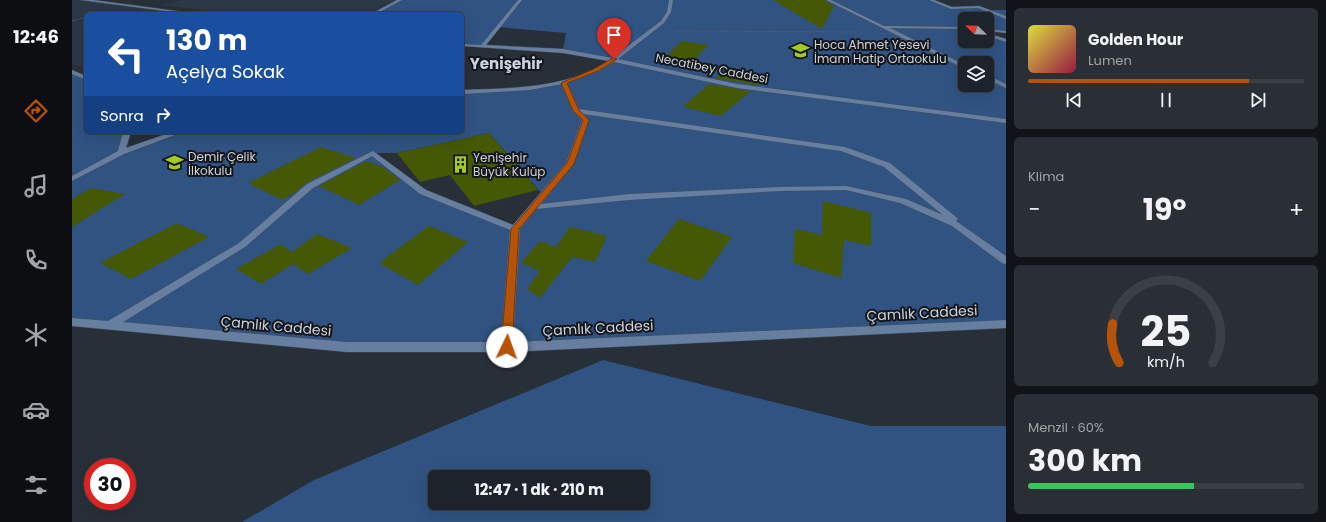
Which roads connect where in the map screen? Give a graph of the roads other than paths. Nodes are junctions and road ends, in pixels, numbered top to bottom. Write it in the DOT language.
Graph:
graph roads {
  1 [pos="82,0"];
  2 [pos="400,0"];
  3 [pos="520,0"];
  4 [pos="671,0"];
  5 [pos="828,0"];
  6 [pos="931,0"];
  7 [pos="986,10"];
  8 [pos="1000,10"];
  9 [pos="181,12"];
  10 [pos="377,12"];
  11 [pos="1006,18"];
  12 [pos="882,27"];
  13 [pos="958,28"];
  14 [pos="994,31"];
  15 [pos="1006,32"];
  16 [pos="994,37"];
  17 [pos="1006,41"];
  18 [pos="464,45"];
  19 [pos="482,46"];
  20 [pos="614,59"];
  21 [pos="958,64"];
  22 [pos="72,72"];
  23 [pos="84,77"];
  24 [pos="994,80"];
  25 [pos="564,83"];
  26 [pos="1006,86"];
  27 [pos="464,92"];
  28 [pos="576,111"];
  29 [pos="1006,121"];
  30 [pos="126,134"];
  31 [pos="173,134"];
  32 [pos="121,152"];
  33 [pos="72,179"];
  34 [pos="533,207"];
  35 [pos="515,229"];
  36 [pos="996,254"];
  37 [pos="1006,261"];
  38 [pos="72,322"];
  39 [pos="1006,324"];
  40 [pos="110,325"];
  41 [pos="507,347"];
  1 -- 9 [label="street"];
  2 -- 10 [label="street"];
  3 -- 19 [label="street"];
  4 -- 20 [label="street"];
  5 -- 12 [label="street"];
  6 -- 7 [label="street"];
  7 -- 8 [label="street"];
  7 -- 11 [label="street"];
  12 -- 13 [label="street"];
  12 -- 21 [label="street"];
  14 -- 15 [label="street"];
  16 -- 17 [label="street"];
  18 -- 19 [label="street, Necatibey Caddesi"];
  19 -- 20 [label="street, Necatibey Caddesi"];
  20 -- 25 [label="street"];
  20 -- 29 [label="street, Necatibey Caddesi"];
  22 -- 23 [label="street"];
  24 -- 26 [label="street"];
  25 -- 27 [label="street"];
  25 -- 28 [label="street"];
  28 -- 34 [label="street"];
  28 -- 36 [label="street"];
  30 -- 32 [label="street"];
  31 -- 32 [label="street"];
  32 -- 33 [label="street"];
  34 -- 35 [label="street"];
  34 -- 36 [label="street"];
  35 -- 40 [label="street"];
  35 -- 41 [label="street"];
  36 -- 37 [label="street"];
  38 -- 40 [label="street, Çamlık Caddesi"];
  39 -- 41 [label="street, Çamlık Caddesi"];
  40 -- 41 [label="street, Çamlık Caddesi"];
}
